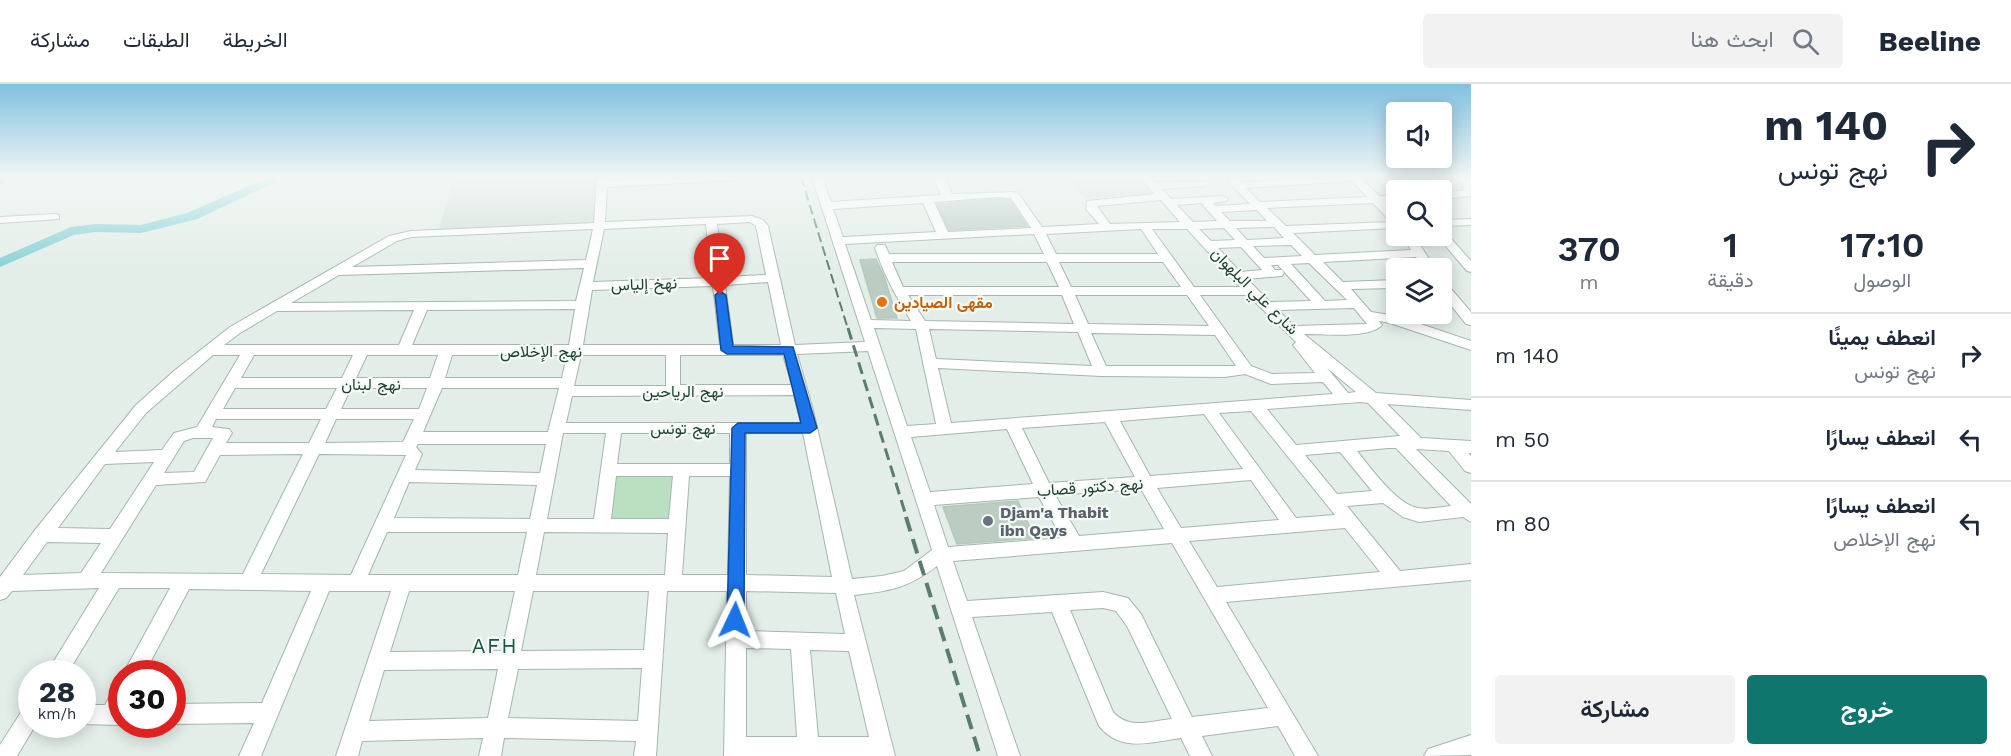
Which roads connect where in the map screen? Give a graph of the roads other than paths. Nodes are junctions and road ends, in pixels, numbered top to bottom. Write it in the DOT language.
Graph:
graph roads {
  1 [pos="600,208"];
  2 [pos="826,208"];
  3 [pos="931,208"];
  4 [pos="1023,208"];
  5 [pos="1092,208"];
  6 [pos="1174,208"];
  7 [pos="1211,208"];
  8 [pos="1261,208"];
  9 [pos="56,217"];
  10 [pos="0,220"];
  11 [pos="711,221"];
  12 [pos="1471,222"];
  13 [pos="1452,223"];
  14 [pos="1386,225"];
  15 [pos="1144,226"];
  16 [pos="1228,226"];
  17 [pos="599,227"];
  18 [pos="1191,227"];
  19 [pos="1280,227"];
  20 [pos="1108,228"];
  21 [pos="1038,232"];
  22 [pos="924,237"];
  23 [pos="945,237"];
  24 [pos="879,239"];
  25 [pos="837,241"];
  26 [pos="1294,241"];
  27 [pos="1244,243"];
  28 [pos="1209,245"];
  29 [pos="1415,246"];
  30 [pos="1452,246"];
  31 [pos="1420,253"];
  32 [pos="884,258"];
  33 [pos="930,258"];
  34 [pos="1051,258"];
  35 [pos="1167,258"];
  36 [pos="1423,258"];
  37 [pos="1311,259"];
  38 [pos="1281,261"];
  39 [pos="1261,262"];
  40 [pos="590,264"];
  41 [pos="1471,268"];
  42 [pos="339,271"];
  43 [pos="1272,274"];
  44 [pos="1236,276"];
  45 [pos="1297,277"];
  46 [pos="773,278"];
  47 [pos="719,282"];
  48 [pos="1336,283"];
  49 [pos="1386,284"];
  50 [pos="587,286"];
  51 [pos="899,291"];
  52 [pos="1067,291"];
  53 [pos="1251,291"];
  54 [pos="1192,292"];
  55 [pos="1452,296"];
  56 [pos="1357,304"];
  57 [pos="582,305"];
  58 [pos="1322,305"];
  59 [pos="422,306"];
  60 [pos="1267,306"];
  61 [pos="274,307"];
  62 [pos="1465,308"];
  63 [pos="1369,316"];
  64 [pos="1471,321"];
  65 [pos="867,324"];
  66 [pos="922,327"];
  67 [pos="1083,329"];
  68 [pos="1219,331"];
  69 [pos="1293,332"];
  70 [pos="874,346"];
  71 [pos="1471,346"];
  72 [pos="208,350"];
  73 [pos="250,350"];
  74 [pos="727,350"];
  75 [pos="789,350"];
  76 [pos="362,351"];
  77 [pos="403,351"];
  78 [pos="446,351"];
  79 [pos="575,351"];
  80 [pos="673,351"];
  81 [pos="930,363"];
  82 [pos="1246,369"];
  83 [pos="1101,371"];
  84 [pos="1327,377"];
  85 [pos="231,383"];
  86 [pos="346,384"];
  87 [pos="435,384"];
  88 [pos="567,387"];
  89 [pos="800,390"];
  90 [pos="673,391"];
  91 [pos="1366,393"];
  92 [pos="1471,395"];
  93 [pos="1344,398"];
  94 [pos="1471,405"];
  95 [pos="1256,406"];
  96 [pos="1209,410"];
  97 [pos="212,414"];
  98 [pos="331,414"];
  99 [pos="423,414"];
  100 [pos="1110,417"];
  101 [pos="1012,424"];
  102 [pos="614,428"];
  103 [pos="738,428"];
  104 [pos="810,428"];
  105 [pos="945,430"];
  106 [pos="201,432"];
  107 [pos="902,432"];
  108 [pos="557,433"];
  109 [pos="1398,441"];
  110 [pos="1415,442"];
  111 [pos="410,443"];
  112 [pos="1453,446"];
  113 [pos="1344,447"];
  114 [pos="1471,447"];
  115 [pos="217,449"];
  116 [pos="313,449"];
  117 [pos="1291,451"];
  118 [pos="167,456"];
  119 [pos="101,458"];
  120 [pos="1471,467"];
  121 [pos="610,470"];
  122 [pos="681,470"];
  123 [pos="736,470"];
  124 [pos="1254,474"];
  125 [pos="403,476"];
  126 [pos="153,479"];
  127 [pos="547,479"];
  128 [pos="1146,483"];
  129 [pos="1045,490"];
  130 [pos="1388,496"];
  131 [pos="925,499"];
  132 [pos="1332,501"];
  133 [pos="1468,513"];
  134 [pos="1348,521"];
  135 [pos="382,525"];
  136 [pos="537,525"];
  137 [pos="677,525"];
  138 [pos="602,526"];
  139 [pos="1293,527"];
  140 [pos="41,535"];
  141 [pos="116,536"];
  142 [pos="1177,536"];
  143 [pos="1074,544"];
  144 [pos="942,554"];
  145 [pos="1471,572"];
  146 [pos="1396,579"];
  147 [pos="114,580"];
  148 [pos="86,581"];
  149 [pos="184,581"];
  150 [pos="403,582"];
  151 [pos="248,583"];
  152 [pos="323,583"];
  153 [pos="356,583"];
  154 [pos="526,583"];
  155 [pos="666,583"];
  156 [pos="736,584"];
  157 [pos="843,585"];
  158 [pos="3,588"];
  159 [pos="1212,596"];
  160 [pos="1058,604"];
  161 [pos="960,610"];
  162 [pos="735,639"];
  163 [pos="800,641"];
  164 [pos="857,643"];
  165 [pos="652,659"];
  166 [pos="65,660"];
  167 [pos="141,660"];
  168 [pos="511,660"];
  169 [pos="376,661"];
  170 [pos="268,713"];
  171 [pos="186,714"];
  172 [pos="1283,716"];
  173 [pos="18,726"];
  174 [pos="496,728"];
  175 [pos="1186,728"];
  176 [pos="356,731"];
  177 [pos="647,731"];
  178 [pos="18,734"];
  179 [pos="0,741"];
  180 [pos="808,748"];
  181 [pos="1463,750"];
  182 [pos="735,752"];
  183 [pos="883,752"];
  184 [pos="4,756"];
  185 [pos="249,756"];
  186 [pos="347,756"];
  187 [pos="490,756"];
  188 [pos="645,756"];
  189 [pos="1009,756"];
  190 [pos="1201,756"];
  191 [pos="1307,756"];
  192 [pos="1435,756"];
  1 -- 17 [label="street"];
  2 -- 25 [label="street"];
  3 -- 23 [label="street"];
  4 -- 21 [label="street"];
  5 -- 20 [label="street"];
  6 -- 18 [label="street, شارع علي البلهوان"];
  7 -- 16 [label="street"];
  8 -- 19 [label="street"];
  9 -- 10 [label="street"];
  11 -- 17 [label="street"];
  11 -- 46 [label="street"];
  11 -- 47 [label="street"];
  12 -- 13 [label="street"];
  14 -- 19 [label="street"];
  15 -- 18 [label="street"];
  15 -- 20 [label="street"];
  15 -- 35 [label="street"];
  16 -- 18 [label="street"];
  16 -- 19 [label="street"];
  16 -- 27 [label="street"];
  17 -- 40 [label="street"];
  17 -- 42 [label="street"];
  18 -- 28 [label="street, شارع علي البلهوان"];
  19 -- 26 [label="street"];
  20 -- 21 [label="street"];
  21 -- 23 [label="street"];
  21 -- 34 [label="street"];
  22 -- 23 [label="street"];
  22 -- 24 [label="street"];
  22 -- 33 [label="street"];
  24 -- 25 [label="street"];
  24 -- 32 [label="street"];
  25 -- 65 [label="street"];
  26 -- 27 [label="street"];
  26 -- 37 [label="street"];
  27 -- 28 [label="street"];
  27 -- 39 [label="street"];
  28 -- 44 [label="street, شارع علي البلهوان"];
  29 -- 31 [label="street"];
  30 -- 41 [label="street"];
  31 -- 36 [label="street"];
  31 -- 37 [label="street"];
  32 -- 33 [label="street"];
  32 -- 51 [label="street"];
  33 -- 34 [label="street"];
  34 -- 35 [label="street"];
  34 -- 52 [label="street"];
  35 -- 54 [label="street"];
  37 -- 38 [label="street"];
  37 -- 48 [label="street"];
  38 -- 39 [label="street"];
  38 -- 45 [label="street"];
  39 -- 43 [label="street"];
  40 -- 42 [label="street"];
  40 -- 50 [label="street"];
  42 -- 61 [label="street"];
  43 -- 44 [label="street"];
  43 -- 45 [label="street"];
  44 -- 53 [label="street, شارع علي البلهوان"];
  45 -- 48 [label="street"];
  45 -- 58 [label="street"];
  46 -- 47 [label="street, نهخ إلياس"];
  46 -- 75 [label="street"];
  47 -- 50 [label="street, نهخ إلياس"];
  47 -- 74 [label="street"];
  48 -- 49 [label="street"];
  48 -- 56 [label="street"];
  50 -- 57 [label="street"];
  51 -- 52 [label="street"];
  51 -- 66 [label="street"];
  52 -- 54 [label="street"];
  52 -- 67 [label="street"];
  53 -- 54 [label="street"];
  53 -- 60 [label="street, شارع علي البلهوان"];
  54 -- 68 [label="street"];
  55 -- 62 [label="street"];
  56 -- 58 [label="street"];
  56 -- 63 [label="street"];
  57 -- 59 [label="street"];
  57 -- 79 [label="street"];
  58 -- 60 [label="street"];
  59 -- 61 [label="street"];
  59 -- 77 [label="street"];
  60 -- 69 [label="street, شارع علي البلهوان"];
  61 -- 72 [label="street"];
  62 -- 64 [label="street"];
  63 -- 69 [label="street"];
  63 -- 71 [label="street"];
  65 -- 66 [label="street"];
  65 -- 70 [label="street"];
  66 -- 67 [label="street"];
  66 -- 81 [label="street"];
  67 -- 68 [label="street"];
  67 -- 83 [label="street"];
  68 -- 82 [label="street"];
  69 -- 84 [label="street"];
  69 -- 91 [label="street, شارع علي البلهوان"];
  70 -- 75 [label="street, نهج الإخلاص"];
  70 -- 107 [label="street"];
  72 -- 73 [label="street, نهج الإخلاص"];
  72 -- 119 [label="street"];
  73 -- 76 [label="street, نهج الإخلاص"];
  73 -- 85 [label="street"];
  74 -- 75 [label="street, نهج الإخلاص"];
  74 -- 80 [label="street, نهج الإخلاص"];
  75 -- 89 [label="street"];
  76 -- 77 [label="street, نهج الإخلاص"];
  76 -- 86 [label="street"];
  77 -- 78 [label="street, نهج الإخلاص"];
  78 -- 79 [label="street, نهج الإخلاص"];
  78 -- 87 [label="street"];
  79 -- 80 [label="street, نهج الإخلاص"];
  79 -- 88 [label="street"];
  80 -- 90 [label="street"];
  81 -- 83 [label="street"];
  81 -- 105 [label="street"];
  82 -- 83 [label="street"];
  82 -- 84 [label="street"];
  84 -- 93 [label="street"];
  85 -- 86 [label="street, نهج لبنان"];
  85 -- 97 [label="street"];
  86 -- 87 [label="street, نهج لبنان"];
  86 -- 98 [label="street"];
  87 -- 88 [label="street, نهج لبنان"];
  87 -- 99 [label="street"];
  88 -- 90 [label="street, نهج الرياحين"];
  88 -- 108 [label="street"];
  89 -- 90 [label="street, نهج الرياحين"];
  89 -- 104 [label="street"];
  91 -- 92 [label="street"];
  91 -- 93 [label="street"];
  91 -- 94 [label="street"];
  91 -- 110 [label="street, شارع علي البلهوان"];
  93 -- 95 [label="street"];
  95 -- 96 [label="street"];
  95 -- 117 [label="street"];
  96 -- 100 [label="street"];
  96 -- 124 [label="street"];
  97 -- 98 [label="street"];
  97 -- 106 [label="street"];
  98 -- 99 [label="street"];
  98 -- 116 [label="street"];
  99 -- 111 [label="street"];
  100 -- 101 [label="street"];
  100 -- 128 [label="street"];
  101 -- 105 [label="street"];
  101 -- 129 [label="street"];
  102 -- 103 [label="street, نهج تونس"];
  102 -- 108 [label="street, نهج تونس"];
  102 -- 121 [label="street"];
  103 -- 104 [label="street, نهج تونس"];
  103 -- 123 [label="street"];
  104 -- 157 [label="street"];
  105 -- 107 [label="street"];
  106 -- 115 [label="street"];
  106 -- 118 [label="street"];
  107 -- 131 [label="street"];
  108 -- 111 [label="street, نهج تونس"];
  108 -- 127 [label="street"];
  109 -- 110 [label="street"];
  109 -- 113 [label="street"];
  109 -- 133 [label="street"];
  110 -- 112 [label="street"];
  111 -- 116 [label="street, نهج تونس"];
  111 -- 125 [label="street"];
  112 -- 114 [label="street"];
  112 -- 120 [label="street"];
  113 -- 117 [label="street"];
  113 -- 130 [label="street"];
  115 -- 116 [label="street, نهج تونس"];
  115 -- 126 [label="street"];
  116 -- 151 [label="street"];
  117 -- 132 [label="street"];
  118 -- 119 [label="street"];
  118 -- 126 [label="street"];
  119 -- 140 [label="street"];
  121 -- 122 [label="street"];
  121 -- 138 [label="street"];
  122 -- 123 [label="street"];
  122 -- 137 [label="street"];
  123 -- 156 [label="street"];
  124 -- 128 [label="street, نهج دكتور قصاب"];
  124 -- 139 [label="street"];
  125 -- 127 [label="street"];
  125 -- 135 [label="street"];
  126 -- 141 [label="street"];
  127 -- 136 [label="street"];
  128 -- 129 [label="street, نهج دكتور قصاب"];
  128 -- 142 [label="street"];
  129 -- 131 [label="street, نهج دكتور قصاب"];
  129 -- 143 [label="street"];
  130 -- 132 [label="street"];
  130 -- 133 [label="street"];
  131 -- 144 [label="street"];
  132 -- 134 [label="street"];
  134 -- 139 [label="street"];
  134 -- 146 [label="street"];
  135 -- 136 [label="street"];
  135 -- 153 [label="street"];
  136 -- 138 [label="street"];
  136 -- 154 [label="street"];
  137 -- 138 [label="street"];
  137 -- 155 [label="street"];
  139 -- 142 [label="street"];
  140 -- 141 [label="street"];
  140 -- 158 [label="street"];
  141 -- 148 [label="street"];
  142 -- 143 [label="street"];
  142 -- 159 [label="street"];
  143 -- 144 [label="street"];
  144 -- 157 [label="street"];
  144 -- 161 [label="street"];
  145 -- 146 [label="street"];
  146 -- 159 [label="street"];
  147 -- 148 [label="street"];
  147 -- 149 [label="street"];
  147 -- 166 [label="street"];
  148 -- 158 [label="street"];
  149 -- 151 [label="street"];
  149 -- 167 [label="street"];
  150 -- 153 [label="street"];
  150 -- 154 [label="street"];
  150 -- 169 [label="street"];
  151 -- 152 [label="street"];
  152 -- 153 [label="street"];
  152 -- 170 [label="street"];
  154 -- 155 [label="street"];
  154 -- 168 [label="street"];
  155 -- 156 [label="street"];
  155 -- 165 [label="street"];
  156 -- 157 [label="street"];
  156 -- 162 [label="street"];
  157 -- 164 [label="street"];
  159 -- 172 [label="street"];
  160 -- 161 [label="street"];
  160 -- 175 [label="street"];
  160 -- 175 [label="street"];
  161 -- 189 [label="street"];
  162 -- 163 [label="street"];
  162 -- 182 [label="street"];
  163 -- 164 [label="street"];
  163 -- 180 [label="street"];
  164 -- 183 [label="street"];
  165 -- 168 [label="street"];
  165 -- 177 [label="street"];
  168 -- 169 [label="street"];
  168 -- 174 [label="street"];
  169 -- 176 [label="street"];
  170 -- 171 [label="street"];
  170 -- 185 [label="street"];
  172 -- 175 [label="street"];
  172 -- 191 [label="street"];
  173 -- 179 [label="street"];
  174 -- 176 [label="street"];
  174 -- 177 [label="street"];
  174 -- 187 [label="street"];
  175 -- 190 [label="street"];
  176 -- 186 [label="street"];
  177 -- 188 [label="street"];
  178 -- 184 [label="street"];
  180 -- 182 [label="street"];
  180 -- 183 [label="street"];
  181 -- 192 [label="street"];
}
